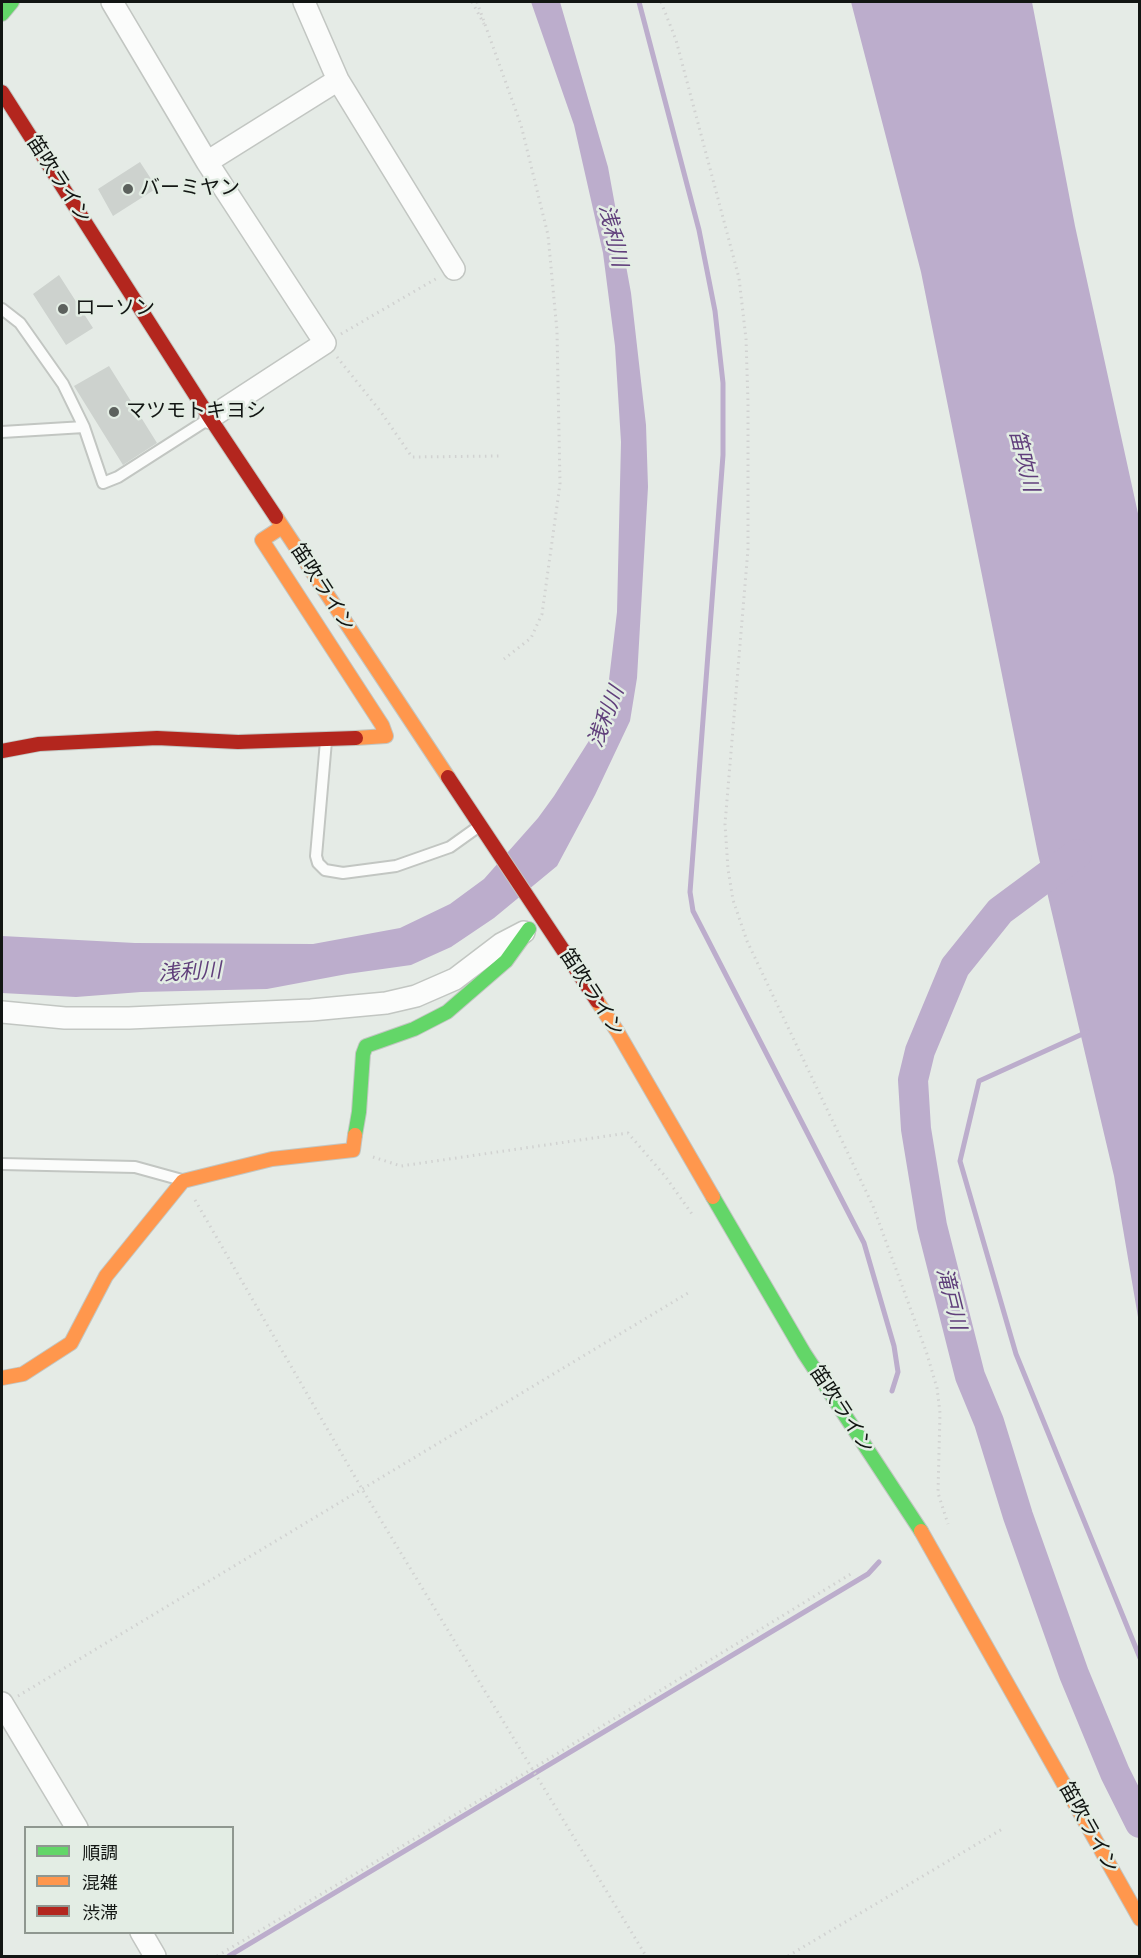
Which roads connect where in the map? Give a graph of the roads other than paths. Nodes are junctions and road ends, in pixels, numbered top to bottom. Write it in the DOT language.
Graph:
graph roads {
  1 [pos="12,2"];
  2 [pos="112,2"];
  3 [pos="304,2"];
  4 [pos="2,14"];
  5 [pos="338,80"];
  6 [pos="2,92"];
  7 [pos="207,162"];
  8 [pos="454,269"];
  9 [pos="2,309"];
  10 [pos="210,418"];
  11 [pos="84,427"];
  12 [pos="2,432"];
  13 [pos="282,527"];
  14 [pos="326,740"];
  15 [pos="2,751"];
  16 [pos="480,825"];
  17 [pos="535,918"];
  18 [pos="2,1012"];
  19 [pos="2,1164"];
  20 [pos="183,1181"];
  21 [pos="2,1378"];
  22 [pos="2,1704"];
  23 [pos="76,1826"];
  24 [pos="1140,1919"];
  25 [pos="142,1934"];
  26 [pos="155,1956"];
  1 -- 4 [label="main road"];
  2 -- 7 [label="street"];
  3 -- 5 [label="street"];
  5 -- 7 [label="street"];
  5 -- 8 [label="street"];
  6 -- 10 [label="main road, 笛吹ライン"];
  7 -- 10 [label="street"];
  9 -- 11 [label="lane"];
  10 -- 11 [label="lane"];
  10 -- 13 [label="main road, 笛吹ライン"];
  11 -- 12 [label="lane"];
  13 -- 14 [label="main road"];
  13 -- 16 [label="main road, 笛吹ライン"];
  14 -- 15 [label="main road"];
  14 -- 16 [label="lane"];
  16 -- 17 [label="main road, 笛吹ライン"];
  17 -- 18 [label="street"];
  17 -- 20 [label="main road"];
  17 -- 24 [label="main road, 笛吹ライン"];
  19 -- 20 [label="lane"];
  20 -- 21 [label="main road"];
  22 -- 23 [label="street"];
  25 -- 26 [label="street"];
}
